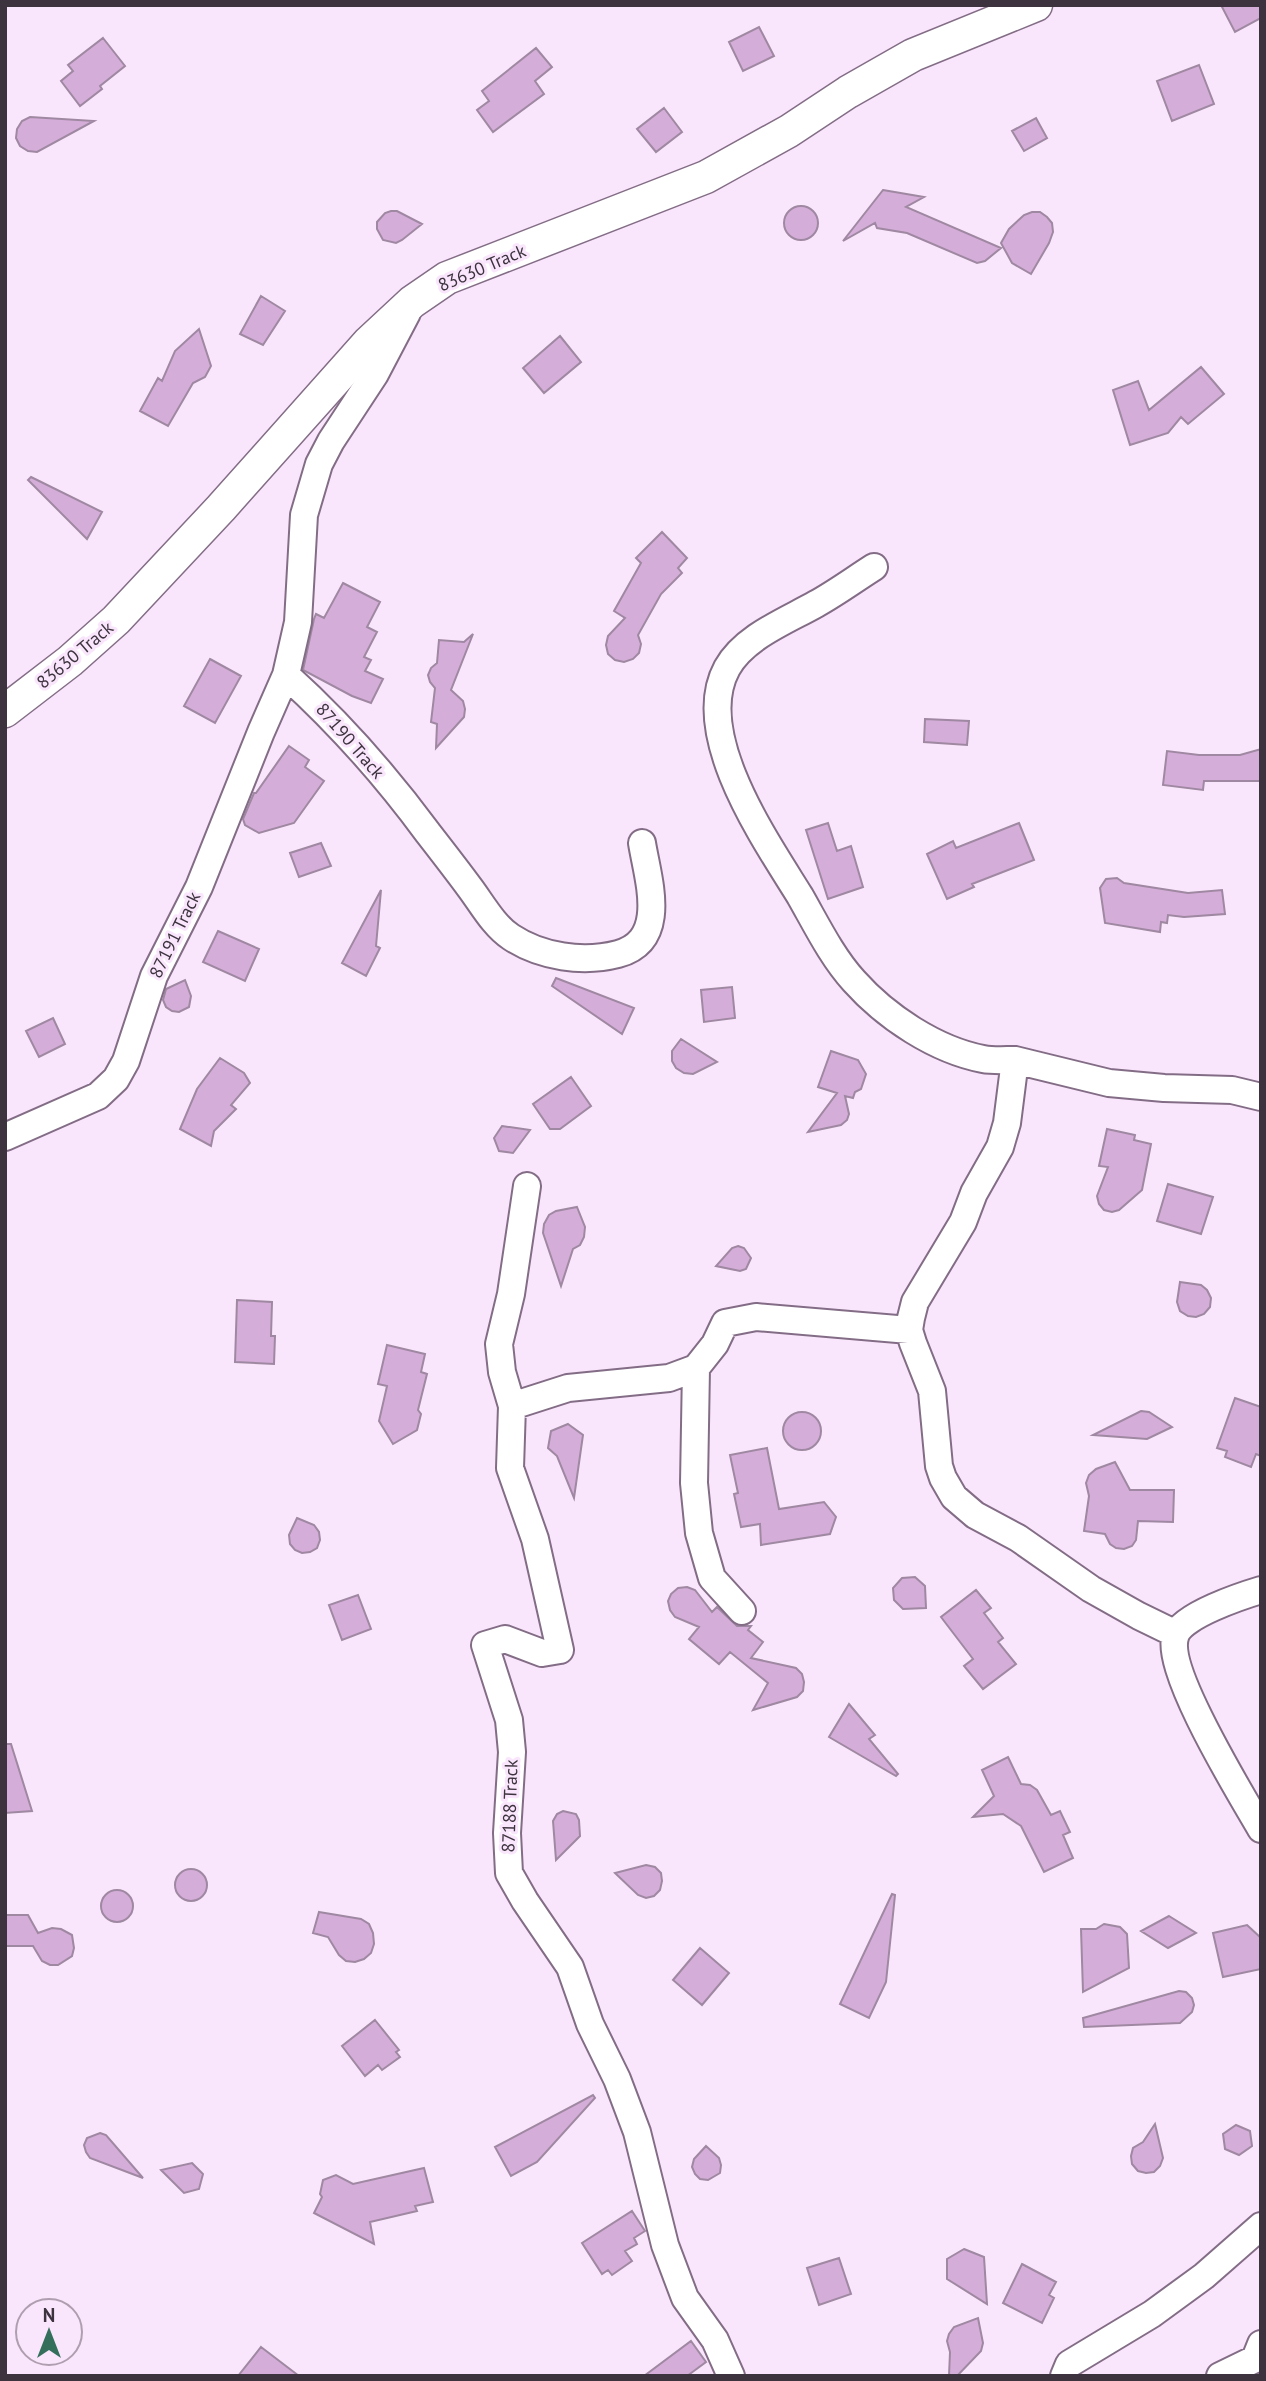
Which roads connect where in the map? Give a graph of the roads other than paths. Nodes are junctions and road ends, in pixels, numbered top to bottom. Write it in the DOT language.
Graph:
graph roads {
  1 [pos="1036,5"];
  2 [pos="412,302"];
  3 [pos="874,567"];
  4 [pos="286,675"];
  5 [pos="5,711"];
  6 [pos="642,843"];
  7 [pos="1015,1060"];
  8 [pos="1261,1097"];
  9 [pos="5,1137"];
  10 [pos="527,1186"];
  11 [pos="909,1330"];
  12 [pos="696,1368"];
  13 [pos="512,1405"];
  14 [pos="1261,1590"];
  15 [pos="742,1611"];
  16 [pos="1175,1634"];
  17 [pos="1261,1829"];
  18 [pos="1261,2226"];
  19 [pos="1261,2344"];
  20 [pos="731,2376"];
  21 [pos="1063,2376"];
  22 [pos="1220,2376"];
  1 -- 2 [label="street, 83630 Track"];
  2 -- 4 [label="street"];
  2 -- 5 [label="street, 83630 Track"];
  3 -- 7 [label="street"];
  4 -- 6 [label="street, 87190 Track"];
  4 -- 9 [label="street, 87191 Track"];
  7 -- 8 [label="street"];
  7 -- 11 [label="street"];
  10 -- 13 [label="street"];
  11 -- 12 [label="street"];
  11 -- 16 [label="street"];
  12 -- 13 [label="street"];
  12 -- 15 [label="street"];
  13 -- 20 [label="street, 87188 Track"];
  14 -- 16 [label="street"];
  16 -- 17 [label="street"];
  18 -- 21 [label="street"];
  19 -- 22 [label="street"];
}
